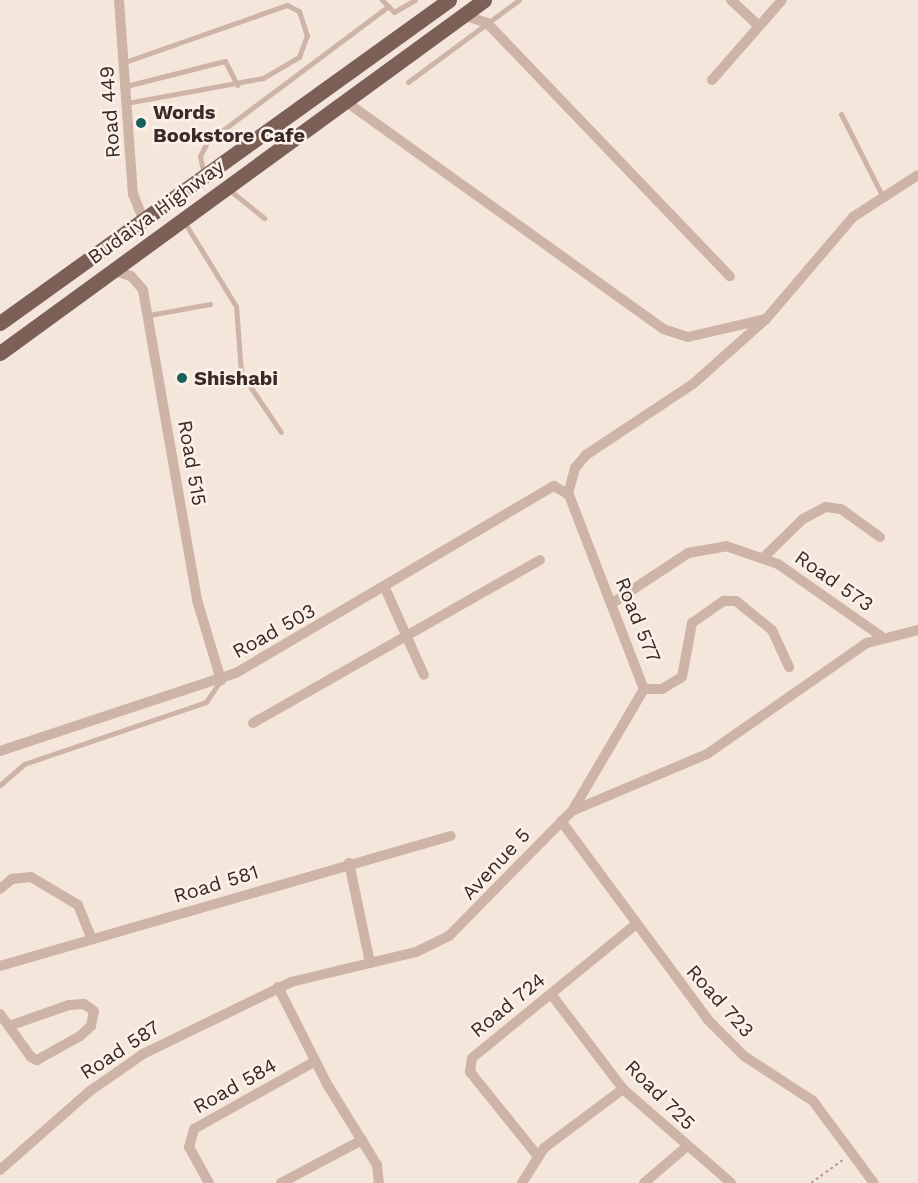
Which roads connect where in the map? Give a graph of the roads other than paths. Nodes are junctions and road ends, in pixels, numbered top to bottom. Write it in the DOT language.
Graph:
graph roads {
  1 [pos="119,0"];
  2 [pos="382,0"];
  3 [pos="415,0"];
  4 [pos="449,0"];
  5 [pos="519,0"];
  6 [pos="732,0"];
  7 [pos="782,0"];
  8 [pos="483,1"];
  9 [pos="386,8"];
  10 [pos="463,15"];
  11 [pos="487,23"];
  12 [pos="758,25"];
  13 [pos="125,62"];
  14 [pos="712,80"];
  15 [pos="408,81"];
  16 [pos="237,85"];
  17 [pos="126,86"];
  18 [pos="345,101"];
  19 [pos="127,103"];
  20 [pos="841,114"];
  21 [pos="204,175"];
  22 [pos="918,175"];
  23 [pos="226,187"];
  24 [pos="883,197"];
  25 [pos="264,218"];
  26 [pos="143,219"];
  27 [pos="182,219"];
  28 [pos="112,270"];
  29 [pos="730,276"];
  30 [pos="210,304"];
  31 [pos="149,315"];
  32 [pos="766,319"];
  33 [pos="0,323"];
  34 [pos="0,353"];
  35 [pos="281,432"];
  36 [pos="568,494"];
  37 [pos="880,537"];
  38 [pos="764,556"];
  39 [pos="540,560"];
  40 [pos="385,588"];
  41 [pos="611,604"];
  42 [pos="918,630"];
  43 [pos="405,633"];
  44 [pos="882,636"];
  45 [pos="789,667"];
  46 [pos="424,675"];
  47 [pos="221,680"];
  48 [pos="644,689"];
  49 [pos="253,723"];
  50 [pos="0,751"];
  51 [pos="0,785"];
  52 [pos="572,811"];
  53 [pos="561,821"];
  54 [pos="451,836"];
  55 [pos="349,863"];
  56 [pos="0,889"];
  57 [pos="634,926"];
  58 [pos="93,939"];
  59 [pos="370,963"];
  60 [pos="0,966"];
  61 [pos="278,987"];
  62 [pos="551,994"];
  63 [pos="0,1014"];
  64 [pos="9,1026"];
  65 [pos="314,1062"];
  66 [pos="623,1089"];
  67 [pos="362,1140"];
  68 [pos="686,1147"];
  69 [pos="537,1155"];
  70 [pos="0,1170"];
  71 [pos="208,1183"];
  72 [pos="281,1183"];
  73 [pos="379,1183"];
  74 [pos="522,1183"];
  75 [pos="645,1183"];
  76 [pos="731,1183"];
  77 [pos="874,1183"];
  1 -- 13 [label="street, Road 449"];
  2 -- 9 [label="lane"];
  3 -- 9 [label="lane"];
  4 -- 21 [label="main road, Budaiya Highway"];
  5 -- 11 [label="lane"];
  6 -- 12 [label="street"];
  7 -- 12 [label="street"];
  8 -- 10 [label="main road, Budaiya Highway"];
  8 -- 11 [label="street"];
  9 -- 21 [label="lane"];
  10 -- 11 [label="street"];
  10 -- 18 [label="main road, Budaiya Highway"];
  11 -- 15 [label="lane"];
  11 -- 29 [label="street"];
  12 -- 14 [label="street"];
  13 -- 16 [label="lane"];
  13 -- 17 [label="street, Road 449"];
  16 -- 17 [label="lane"];
  16 -- 19 [label="lane"];
  17 -- 19 [label="street, Road 449"];
  18 -- 23 [label="main road, Budaiya Highway"];
  18 -- 32 [label="street"];
  19 -- 26 [label="street, Road 449"];
  20 -- 24 [label="lane"];
  21 -- 26 [label="main road, Budaiya Highway"];
  22 -- 24 [label="street"];
  23 -- 25 [label="lane"];
  23 -- 27 [label="main road, Budaiya Highway"];
  24 -- 32 [label="street"];
  26 -- 33 [label="main road, Budaiya Highway"];
  27 -- 28 [label="main road, Budaiya Highway"];
  27 -- 35 [label="lane"];
  28 -- 31 [label="street, Road 515"];
  28 -- 34 [label="main road, Budaiya Highway"];
  30 -- 31 [label="lane"];
  31 -- 47 [label="street, Road 515"];
  32 -- 36 [label="street"];
  36 -- 40 [label="street, Road 503"];
  36 -- 41 [label="street, Road 577"];
  37 -- 38 [label="street, Road 573"];
  38 -- 41 [label="street, Road 573"];
  38 -- 44 [label="street, Road 573"];
  39 -- 43 [label="street"];
  40 -- 43 [label="street"];
  40 -- 47 [label="street, Road 503"];
  41 -- 48 [label="street, Road 577"];
  42 -- 44 [label="street, Avenue 5"];
  43 -- 46 [label="street"];
  43 -- 49 [label="street"];
  44 -- 52 [label="street, Avenue 5"];
  45 -- 48 [label="street"];
  47 -- 50 [label="street, Road 503"];
  47 -- 51 [label="lane"];
  48 -- 52 [label="street, Road 577"];
  52 -- 53 [label="street, Avenue 5"];
  53 -- 57 [label="street, Road 723"];
  53 -- 59 [label="street, Avenue 5"];
  54 -- 55 [label="street, Road 581"];
  55 -- 58 [label="street, Road 581"];
  55 -- 59 [label="street"];
  56 -- 58 [label="street"];
  57 -- 62 [label="street, Road 724"];
  57 -- 77 [label="street, Road 723"];
  58 -- 60 [label="street, Road 581"];
  59 -- 61 [label="street, Avenue 5"];
  61 -- 65 [label="street"];
  61 -- 70 [label="street, Road 587"];
  62 -- 66 [label="street, Road 725"];
  62 -- 69 [label="street, Road 724"];
  63 -- 64 [label="street"];
  64 -- 64 [label="street"];
  65 -- 67 [label="street"];
  65 -- 71 [label="street, Road 584"];
  66 -- 68 [label="street, Road 725"];
  66 -- 69 [label="street"];
  67 -- 72 [label="street"];
  67 -- 73 [label="street"];
  68 -- 75 [label="street"];
  68 -- 76 [label="street, Road 725"];
  69 -- 74 [label="street"];
}
